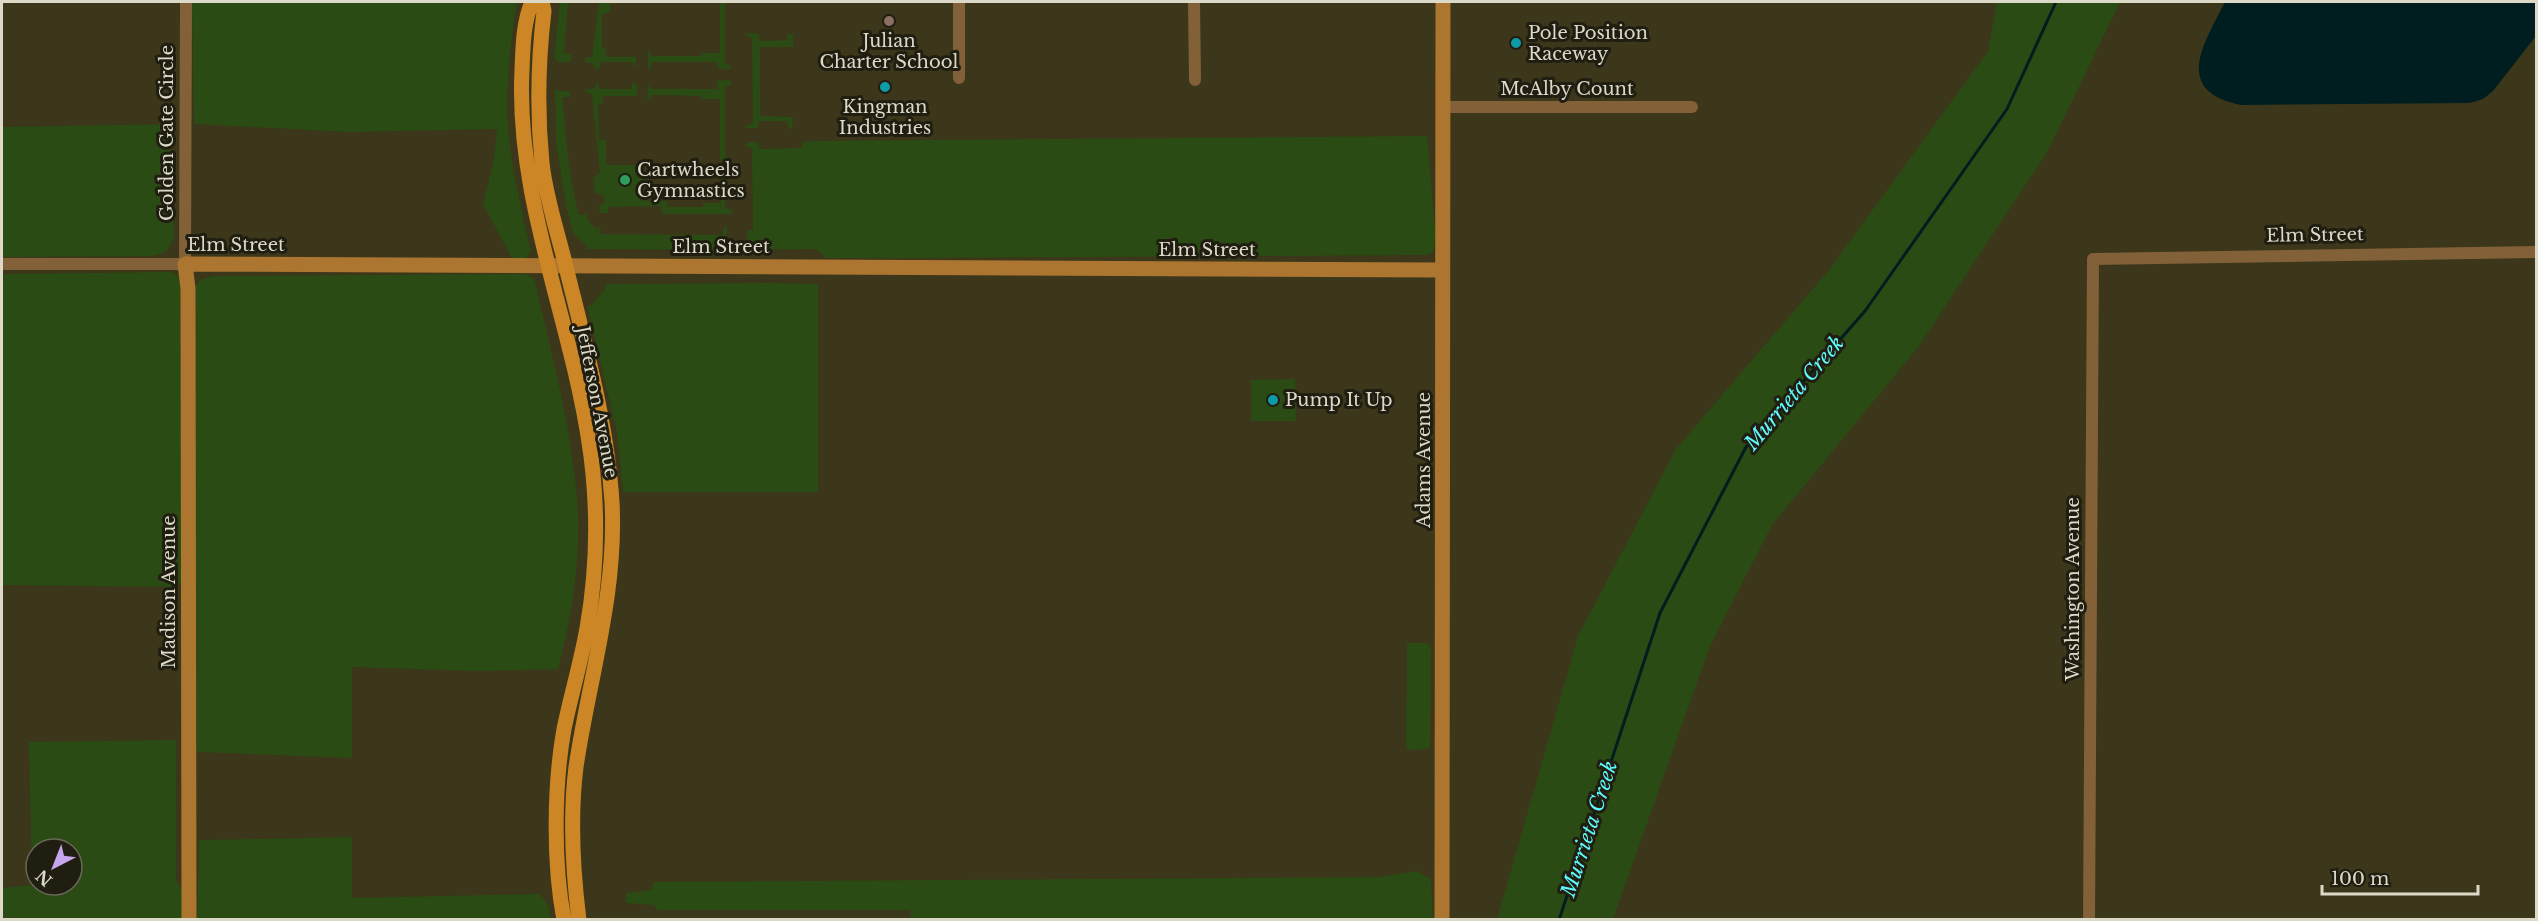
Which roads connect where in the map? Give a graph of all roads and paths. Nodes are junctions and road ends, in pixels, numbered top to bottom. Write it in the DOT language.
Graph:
graph roads {
  1 [pos="186,2"];
  2 [pos="532,2"];
  3 [pos="542,2"];
  4 [pos="959,2"];
  5 [pos="1194,2"];
  6 [pos="1443,2"];
  7 [pos="959,78"];
  8 [pos="1195,80"];
  9 [pos="1443,107"];
  10 [pos="1692,107"];
  11 [pos="2536,252"];
  12 [pos="2093,259"];
  13 [pos="2,264"];
  14 [pos="186,264"];
  15 [pos="547,267"];
  16 [pos="566,267"];
  17 [pos="1441,270"];
  18 [pos="596,516"];
  19 [pos="608,596"];
  20 [pos="189,920"];
  21 [pos="564,920"];
  22 [pos="579,920"];
  23 [pos="1442,920"];
  24 [pos="2089,920"];
  1 -- 14 [label="street, Golden Gate Circle"];
  2 -- 15 [label="main road, Jefferson Avenue"];
  3 -- 16 [label="main road, Jefferson Avenue"];
  4 -- 7 [label="street"];
  5 -- 8 [label="street"];
  6 -- 9 [label="street, Adams Avenue"];
  9 -- 10 [label="street, McAlby Count"];
  9 -- 17 [label="street, Adams Avenue"];
  11 -- 12 [label="street, Elm Street"];
  12 -- 24 [label="street, Washington Avenue"];
  13 -- 14 [label="street, Elm Street"];
  14 -- 15 [label="street, Elm Street"];
  14 -- 20 [label="street, Madison Avenue"];
  15 -- 16 [label="street, Elm Street"];
  15 -- 18 [label="main road, Jefferson Avenue"];
  16 -- 17 [label="street, Elm Street"];
  16 -- 19 [label="main road, Jefferson Avenue"];
  17 -- 23 [label="street, Adams Avenue"];
  18 -- 19 [label="main road"];
  18 -- 21 [label="main road, Jefferson Avenue"];
  19 -- 22 [label="main road, Jefferson Avenue"];
}
